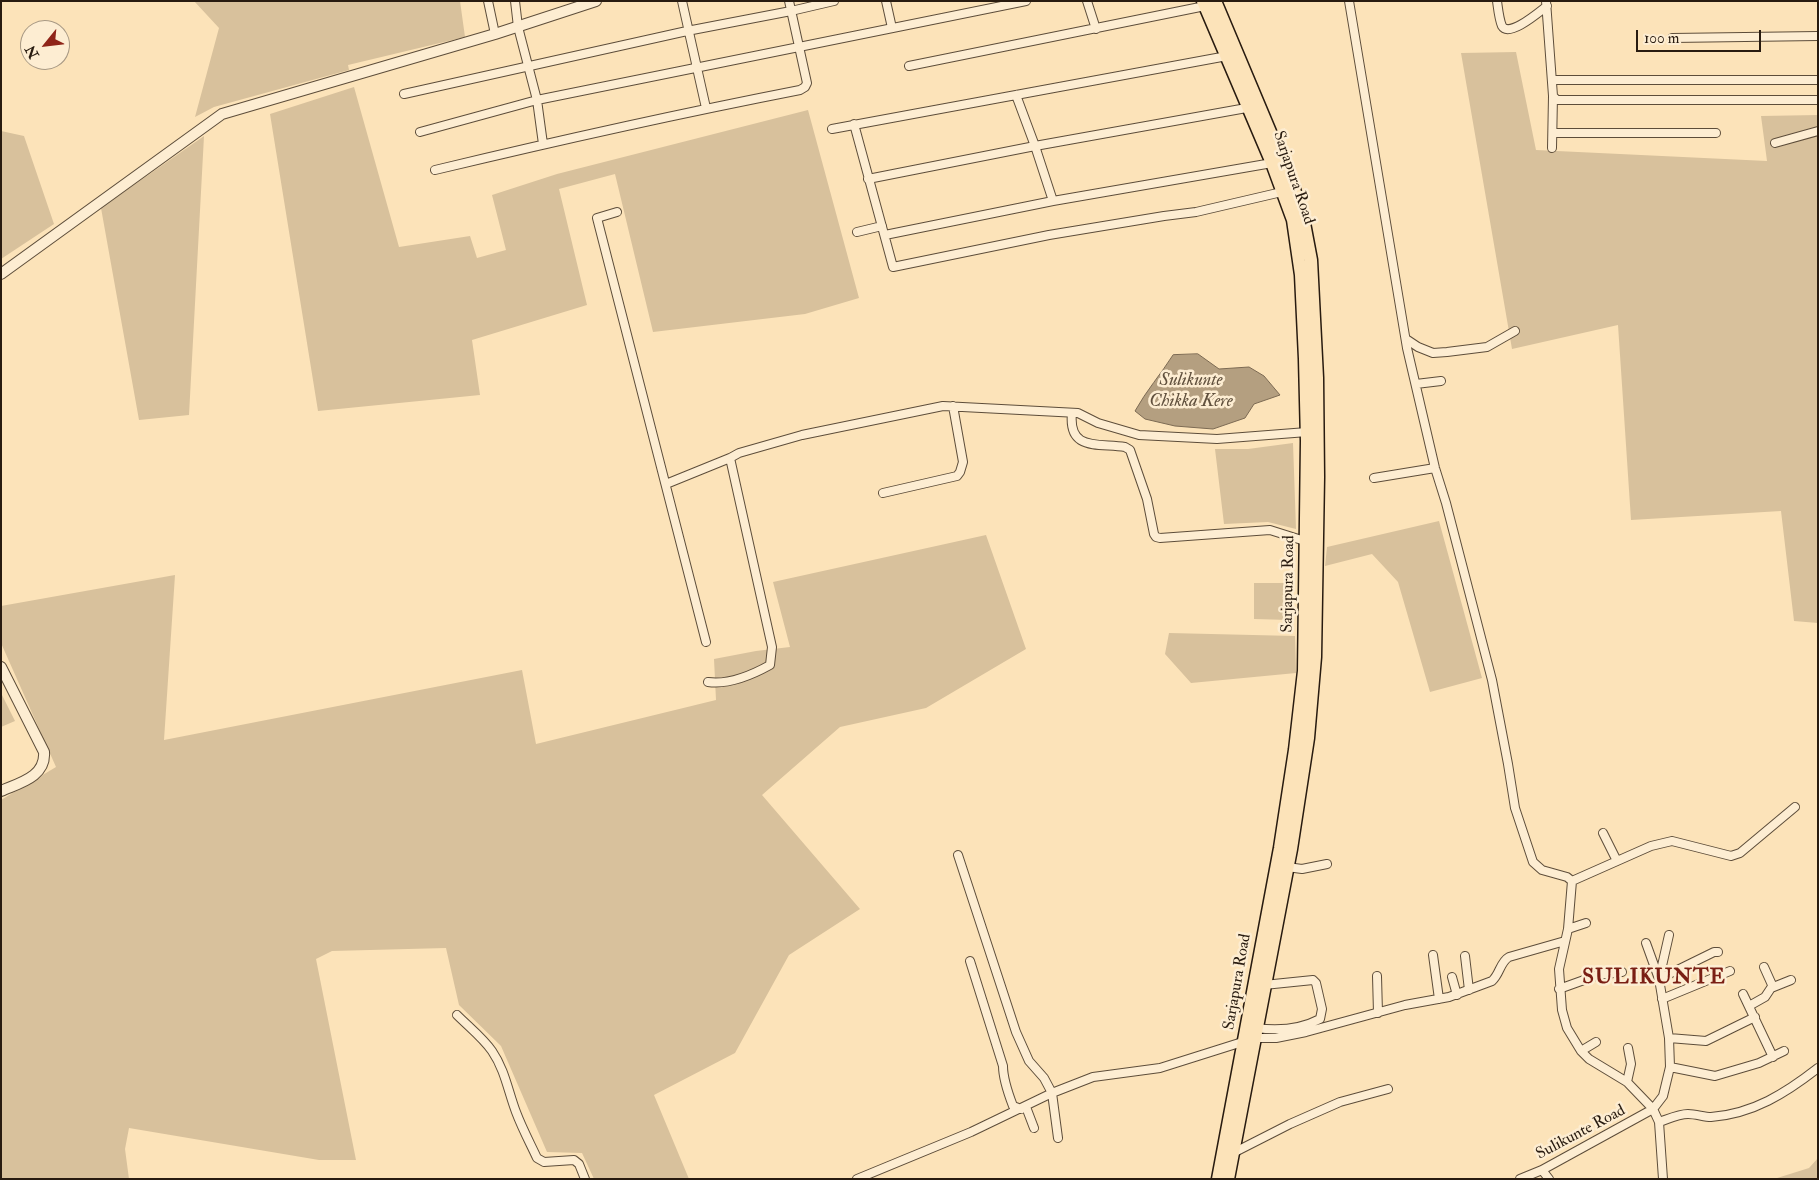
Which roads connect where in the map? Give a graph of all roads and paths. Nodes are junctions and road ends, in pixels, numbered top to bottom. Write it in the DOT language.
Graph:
graph roads {
  1 [pos="488,1"];
  2 [pos="515,1"];
  3 [pos="596,1"];
  4 [pos="682,1"];
  5 [pos="789,1"];
  6 [pos="834,1"];
  7 [pos="886,1"];
  8 [pos="1026,1"];
  9 [pos="1087,1"];
  10 [pos="1349,1"];
  11 [pos="1497,1"];
  12 [pos="1208,3"];
  13 [pos="1547,4"];
  14 [pos="573,5"];
  15 [pos="791,11"];
  16 [pos="518,27"];
  17 [pos="892,28"];
  18 [pos="1096,28"];
  19 [pos="687,31"];
  20 [pos="495,34"];
  21 [pos="1818,36"];
  22 [pos="1672,38"];
  23 [pos="799,47"];
  24 [pos="1227,56"];
  25 [pos="529,65"];
  26 [pos="909,66"];
  27 [pos="697,68"];
  28 [pos="1552,80"];
  29 [pos="1818,80"];
  30 [pos="404,94"];
  31 [pos="1016,95"];
  32 [pos="1553,96"];
  33 [pos="537,100"];
  34 [pos="1818,100"];
  35 [pos="1254,107"];
  36 [pos="706,108"];
  37 [pos="854,124"];
  38 [pos="832,129"];
  39 [pos="1818,130"];
  40 [pos="420,132"];
  41 [pos="1553,133"];
  42 [pos="1716,133"];
  43 [pos="1775,143"];
  44 [pos="543,144"];
  45 [pos="1035,146"];
  46 [pos="1552,148"];
  47 [pos="1272,163"];
  48 [pos="435,170"];
  49 [pos="868,179"];
  50 [pos="1288,190"];
  51 [pos="1053,201"];
  52 [pos="617,212"];
  53 [pos="882,226"];
  54 [pos="857,232"];
  55 [pos="885,235"];
  56 [pos="1,274"];
  57 [pos="1515,331"];
  58 [pos="1406,339"];
  59 [pos="1441,381"];
  60 [pos="1416,384"];
  61 [pos="953,406"];
  62 [pos="1072,413"];
  63 [pos="1307,432"];
  64 [pos="730,458"];
  65 [pos="1435,468"];
  66 [pos="1374,478"];
  67 [pos="666,484"];
  68 [pos="883,493"];
  69 [pos="1312,543"];
  70 [pos="706,642"];
  71 [pos="1,667"];
  72 [pos="708,682"];
  73 [pos="1,790"];
  74 [pos="1795,807"];
  75 [pos="1603,833"];
  76 [pos="958,855"];
  77 [pos="1617,861"];
  78 [pos="1327,864"];
  79 [pos="1287,867"];
  80 [pos="1572,881"];
  81 [pos="1586,923"];
  82 [pos="1568,928"];
  83 [pos="1669,935"];
  84 [pos="1565,941"];
  85 [pos="1646,943"];
  86 [pos="1718,952"];
  87 [pos="1433,955"];
  88 [pos="1465,956"];
  89 [pos="970,961"];
  90 [pos="1764,967"];
  91 [pos="1730,971"];
  92 [pos="1622,972"];
  93 [pos="1377,976"];
  94 [pos="1452,977"];
  95 [pos="1659,979"];
  96 [pos="1791,980"];
  97 [pos="1264,985"];
  98 [pos="1773,987"];
  99 [pos="1559,989"];
  100 [pos="1469,990"];
  101 [pos="1743,994"];
  102 [pos="1457,995"];
  103 [pos="1439,999"];
  104 [pos="1662,999"];
  105 [pos="1749,1006"];
  106 [pos="1378,1013"];
  107 [pos="457,1016"];
  108 [pos="1755,1017"];
  109 [pos="1252,1036"];
  110 [pos="1669,1038"];
  111 [pos="1596,1042"];
  112 [pos="1628,1048"];
  113 [pos="1582,1051"];
  114 [pos="1784,1051"];
  115 [pos="1773,1057"];
  116 [pos="1670,1067"];
  117 [pos="1817,1069"];
  118 [pos="1627,1082"];
  119 [pos="1388,1089"];
  120 [pos="1052,1093"];
  121 [pos="1024,1108"];
  122 [pos="1653,1109"];
  123 [pos="1659,1122"];
  124 [pos="1034,1128"];
  125 [pos="1058,1138"];
  126 [pos="1233,1153"];
  127 [pos="1542,1170"];
  128 [pos="585,1179"];
  129 [pos="857,1179"];
  130 [pos="1218,1179"];
  131 [pos="1228,1179"];
  132 [pos="1520,1179"];
  133 [pos="1549,1179"];
  134 [pos="1663,1179"];
  1 -- 20 [label="street"];
  2 -- 16 [label="street"];
  3 -- 14 [label="street"];
  4 -- 19 [label="street"];
  5 -- 15 [label="street"];
  6 -- 15 [label="street"];
  7 -- 17 [label="street"];
  8 -- 17 [label="street"];
  9 -- 18 [label="street"];
  10 -- 58 [label="street"];
  11 -- 13 [label="street"];
  12 -- 18 [label="street"];
  12 -- 24 [label="main road, Sarjapura Road"];
  12 -- 35 [label="main road, Sarjapura Road"];
  13 -- 28 [label="street"];
  14 -- 16 [label="street"];
  15 -- 19 [label="street"];
  15 -- 23 [label="street"];
  16 -- 20 [label="street"];
  16 -- 25 [label="street"];
  17 -- 23 [label="street"];
  18 -- 26 [label="street"];
  19 -- 25 [label="street"];
  19 -- 27 [label="street"];
  20 -- 56 [label="street"];
  21 -- 22 [label="street"];
  23 -- 27 [label="street"];
  23 -- 36 [label="street"];
  24 -- 31 [label="street"];
  24 -- 35 [label="main road, Sarjapura Road"];
  25 -- 30 [label="street"];
  25 -- 33 [label="street"];
  27 -- 33 [label="street"];
  27 -- 36 [label="street"];
  28 -- 29 [label="street"];
  28 -- 32 [label="street"];
  31 -- 37 [label="street"];
  31 -- 45 [label="street"];
  32 -- 34 [label="street"];
  32 -- 41 [label="street"];
  33 -- 40 [label="street"];
  33 -- 44 [label="street"];
  35 -- 45 [label="street"];
  35 -- 47 [label="main road, Sarjapura Road"];
  35 -- 50 [label="main road, Sarjapura Road"];
  36 -- 44 [label="street"];
  37 -- 38 [label="street"];
  37 -- 49 [label="street"];
  39 -- 43 [label="street"];
  41 -- 42 [label="street"];
  41 -- 46 [label="street"];
  44 -- 48 [label="street"];
  45 -- 49 [label="street"];
  45 -- 51 [label="street"];
  47 -- 50 [label="main road, Sarjapura Road"];
  47 -- 51 [label="street"];
  49 -- 53 [label="street"];
  50 -- 55 [label="street"];
  50 -- 63 [label="main road, Sarjapura Road"];
  50 -- 69 [label="main road, Sarjapura Road"];
  51 -- 55 [label="street"];
  52 -- 67 [label="street"];
  53 -- 54 [label="street"];
  53 -- 55 [label="street"];
  57 -- 58 [label="street"];
  58 -- 60 [label="street"];
  59 -- 60 [label="street"];
  60 -- 65 [label="street"];
  61 -- 62 [label="street"];
  61 -- 64 [label="street"];
  61 -- 68 [label="street"];
  62 -- 63 [label="street"];
  62 -- 69 [label="street"];
  63 -- 69 [label="main road, Sarjapura Road"];
  64 -- 67 [label="street"];
  64 -- 72 [label="street"];
  65 -- 66 [label="street"];
  65 -- 80 [label="street"];
  67 -- 70 [label="street"];
  69 -- 79 [label="main road, Sarjapura Road"];
  69 -- 109 [label="main road, Sarjapura Road"];
  71 -- 73 [label="street"];
  74 -- 77 [label="street"];
  75 -- 77 [label="street"];
  76 -- 120 [label="street"];
  77 -- 80 [label="street"];
  78 -- 79 [label="street"];
  79 -- 97 [label="main road, Sarjapura Road"];
  80 -- 82 [label="street"];
  81 -- 82 [label="street"];
  82 -- 84 [label="street"];
  83 -- 95 [label="street"];
  84 -- 99 [label="street"];
  84 -- 100 [label="street"];
  85 -- 95 [label="street"];
  86 -- 95 [label="street"];
  87 -- 103 [label="street"];
  88 -- 100 [label="street"];
  89 -- 121 [label="street"];
  90 -- 98 [label="street"];
  91 -- 104 [label="street"];
  92 -- 99 [label="street"];
  93 -- 106 [label="street"];
  94 -- 102 [label="street"];
  95 -- 104 [label="street"];
  96 -- 98 [label="street"];
  97 -- 109 [label="main road, Sarjapura Road"];
  97 -- 109 [label="street"];
  98 -- 105 [label="street"];
  99 -- 113 [label="street"];
  100 -- 102 [label="street"];
  101 -- 105 [label="street"];
  102 -- 103 [label="street"];
  103 -- 106 [label="street"];
  104 -- 110 [label="street"];
  105 -- 108 [label="street"];
  106 -- 109 [label="street"];
  107 -- 128 [label="street"];
  108 -- 110 [label="street"];
  108 -- 115 [label="street"];
  109 -- 120 [label="street"];
  109 -- 126 [label="main road, Sarjapura Road"];
  109 -- 130 [label="main road, Sarjapura Road"];
  110 -- 116 [label="street"];
  111 -- 113 [label="street"];
  112 -- 118 [label="street"];
  113 -- 118 [label="street"];
  114 -- 115 [label="street"];
  115 -- 116 [label="street"];
  116 -- 122 [label="street"];
  117 -- 123 [label="street"];
  118 -- 122 [label="street"];
  119 -- 126 [label="street"];
  120 -- 121 [label="street"];
  120 -- 125 [label="street"];
  121 -- 124 [label="street"];
  121 -- 129 [label="street"];
  122 -- 123 [label="street"];
  122 -- 127 [label="street, Sulikunte Road"];
  123 -- 134 [label="street"];
  126 -- 131 [label="main road, Sarjapura Road"];
  127 -- 132 [label="street, Sulikunte Road"];
  127 -- 133 [label="street"];
}
